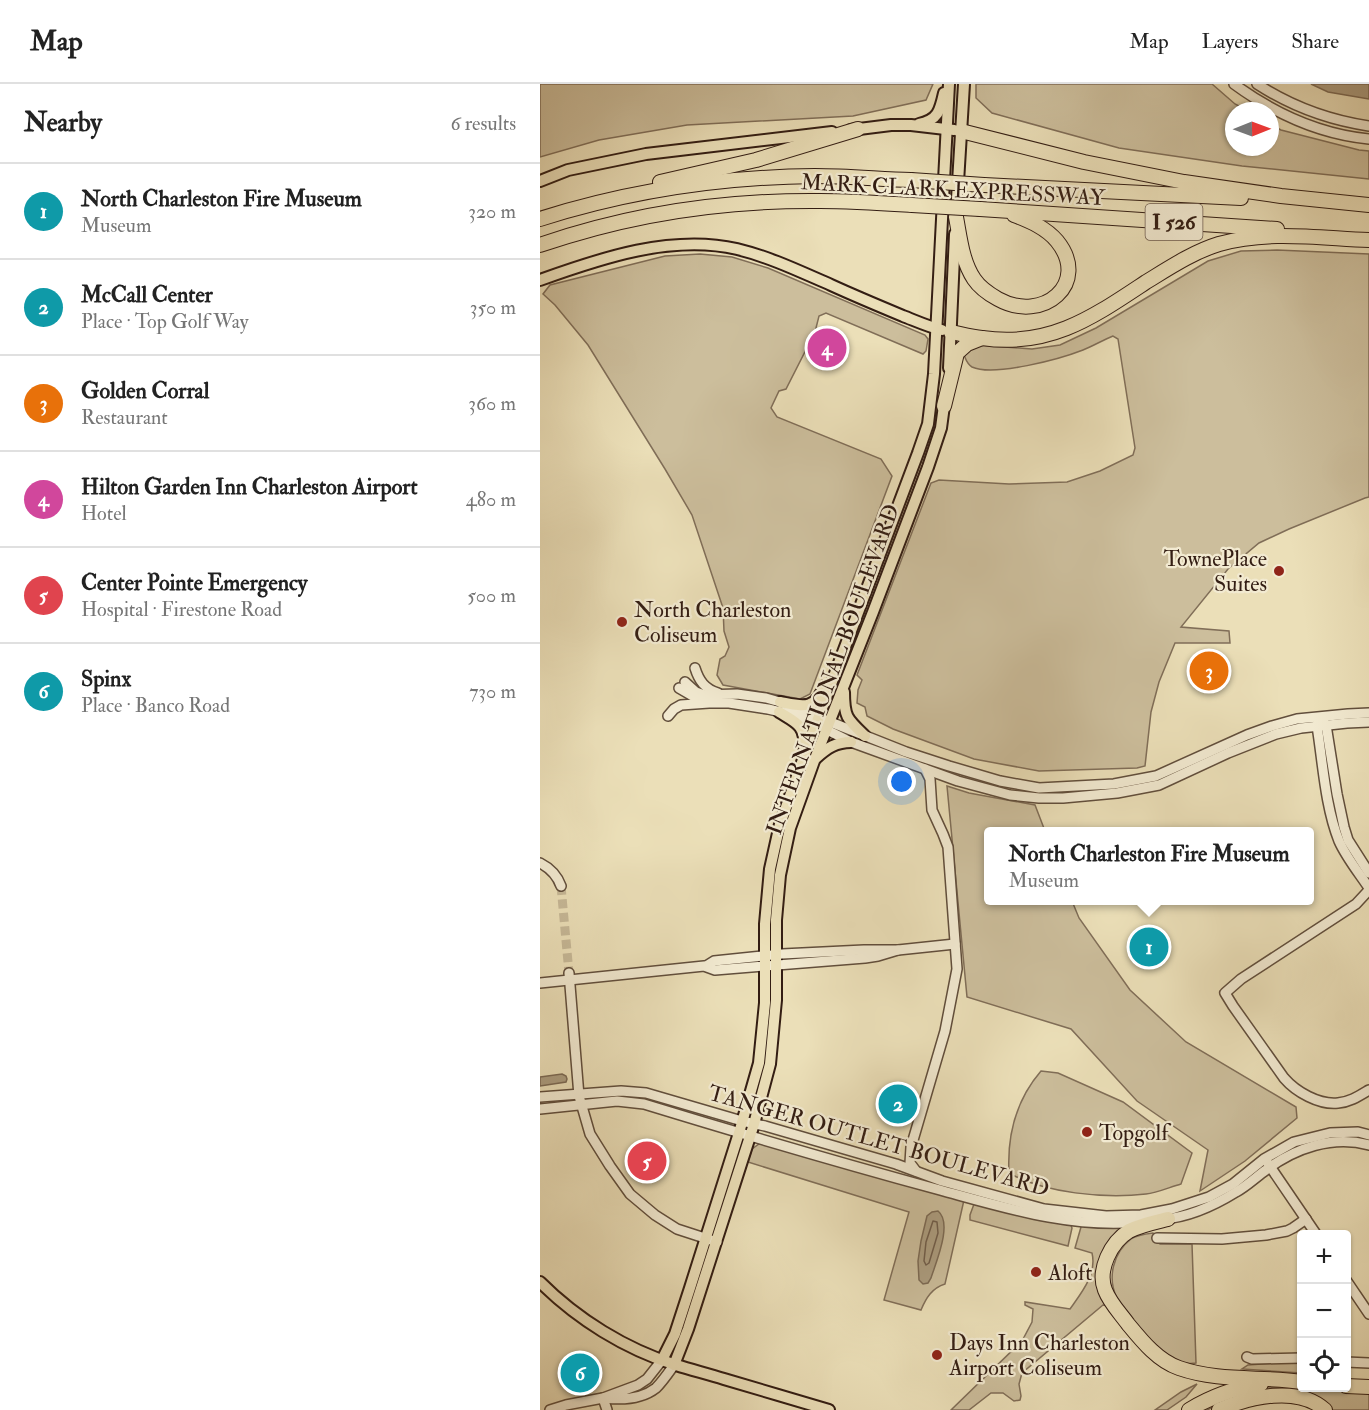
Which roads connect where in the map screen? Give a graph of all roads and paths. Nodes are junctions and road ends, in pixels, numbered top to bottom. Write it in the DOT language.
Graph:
graph roads {
  1 [pos="948,84"];
  2 [pos="964,84"];
  3 [pos="1234,84"];
  4 [pos="1257,84"];
  5 [pos="910,125"];
  6 [pos="1369,126"];
  7 [pos="858,129"];
  8 [pos="954,130"];
  9 [pos="1369,139"];
  10 [pos="540,181"];
  11 [pos="1369,205"];
  12 [pos="980,209"];
  13 [pos="540,217"];
  14 [pos="956,218"];
  15 [pos="1369,235"];
  16 [pos="1369,240"];
  17 [pos="540,245"];
  18 [pos="540,280"];
  19 [pos="944,330"];
  20 [pos="983,338"];
  21 [pos="944,406"];
  22 [pos="844,650"];
  23 [pos="695,668"];
  24 [pos="844,685"];
  25 [pos="720,694"];
  26 [pos="710,703"];
  27 [pos="779,707"];
  28 [pos="1369,713"];
  29 [pos="668,716"];
  30 [pos="1321,722"];
  31 [pos="1369,722"];
  32 [pos="823,723"];
  33 [pos="865,736"];
  34 [pos="851,741"];
  35 [pos="814,760"];
  36 [pos="802,761"];
  37 [pos="925,769"];
  38 [pos="946,777"];
  39 [pos="931,792"];
  40 [pos="540,863"];
  41 [pos="1369,873"];
  42 [pos="561,886"];
  43 [pos="1369,889"];
  44 [pos="955,944"];
  45 [pos="770,960"];
  46 [pos="570,976"];
  47 [pos="540,983"];
  48 [pos="1369,1090"];
  49 [pos="579,1094"];
  50 [pos="540,1097"];
  51 [pos="581,1104"];
  52 [pos="540,1109"];
  53 [pos="742,1121"];
  54 [pos="754,1124"];
  55 [pos="745,1135"];
  56 [pos="1369,1135"];
  57 [pos="1369,1145"];
  58 [pos="911,1148"];
  59 [pos="1268,1163"];
  60 [pos="896,1164"];
  61 [pos="916,1171"];
  62 [pos="1168,1219"];
  63 [pos="1306,1219"];
  64 [pos="1313,1230"];
  65 [pos="1158,1238"];
  66 [pos="711,1240"];
  67 [pos="540,1282"];
  68 [pos="1350,1284"];
  69 [pos="1369,1314"];
  70 [pos="1247,1357"];
  71 [pos="1297,1358"];
  72 [pos="662,1360"];
  73 [pos="1351,1362"];
  74 [pos="1369,1363"];
  75 [pos="674,1365"];
  76 [pos="1297,1382"];
  77 [pos="1297,1382"];
  78 [pos="1351,1386"];
  79 [pos="1369,1388"];
  80 [pos="603,1398"];
  81 [pos="550,1410"];
  82 [pos="606,1410"];
  83 [pos="830,1410"];
  84 [pos="1190,1410"];
  85 [pos="1219,1410"];
  86 [pos="1325,1410"];
  1 -- 5 [label="main road"];
  1 -- 8 [label="main road, INTERNATIONAL BOULEVARD"];
  2 -- 8 [label="main road, INTERNATIONAL BOULEVARD"];
  3 -- 9 [label="street"];
  4 -- 6 [label="street"];
  5 -- 7 [label="main road"];
  5 -- 8 [label="main road"];
  7 -- 10 [label="main road"];
  7 -- 13 [label="highway"];
  8 -- 11 [label="highway"];
  8 -- 14 [label="main road, INTERNATIONAL BOULEVARD"];
  8 -- 19 [label="main road, INTERNATIONAL BOULEVARD"];
  11 -- 13 [label="highway, MARK CLARK EXPRESSWAY / I 526, bridge"];
  12 -- 14 [label="highway"];
  12 -- 15 [label="highway, MARK CLARK EXPRESSWAY / I 526"];
  12 -- 17 [label="highway, MARK CLARK EXPRESSWAY / I 526, bridge"];
  14 -- 19 [label="main road, INTERNATIONAL BOULEVARD"];
  16 -- 20 [label="highway"];
  18 -- 19 [label="main road"];
  19 -- 20 [label="highway"];
  19 -- 21 [label="main road, INTERNATIONAL BOULEVARD"];
  19 -- 22 [label="main road, INTERNATIONAL BOULEVARD"];
  20 -- 21 [label="highway"];
  21 -- 24 [label="main road, INTERNATIONAL BOULEVARD"];
  22 -- 27 [label="main road"];
  22 -- 32 [label="main road, INTERNATIONAL BOULEVARD"];
  23 -- 25 [label="street"];
  24 -- 32 [label="main road, INTERNATIONAL BOULEVARD"];
  24 -- 33 [label="main road"];
  25 -- 26 [label="street"];
  25 -- 27 [label="street"];
  26 -- 27 [label="street"];
  26 -- 29 [label="street"];
  27 -- 32 [label="street"];
  27 -- 36 [label="main road"];
  28 -- 30 [label="street"];
  30 -- 31 [label="street"];
  30 -- 33 [label="street"];
  30 -- 38 [label="street"];
  30 -- 41 [label="street"];
  30 -- 43 [label="street"];
  32 -- 33 [label="street"];
  32 -- 34 [label="street"];
  32 -- 35 [label="main road, INTERNATIONAL BOULEVARD"];
  32 -- 36 [label="main road, INTERNATIONAL BOULEVARD"];
  34 -- 35 [label="main road"];
  34 -- 37 [label="street"];
  35 -- 45 [label="main road, INTERNATIONAL BOULEVARD"];
  36 -- 45 [label="main road, INTERNATIONAL BOULEVARD"];
  37 -- 38 [label="street"];
  37 -- 39 [label="street"];
  38 -- 39 [label="street"];
  39 -- 44 [label="street"];
  40 -- 42 [label="street"];
  43 -- 48 [label="street"];
  44 -- 45 [label="street"];
  44 -- 58 [label="street"];
  45 -- 46 [label="street"];
  45 -- 53 [label="main road, INTERNATIONAL BOULEVARD"];
  45 -- 54 [label="main road, INTERNATIONAL BOULEVARD"];
  46 -- 47 [label="street"];
  46 -- 49 [label="street"];
  49 -- 50 [label="street, TANGER OUTLET BOULEVARD"];
  49 -- 51 [label="street"];
  49 -- 53 [label="street, TANGER OUTLET BOULEVARD"];
  51 -- 52 [label="street, TANGER OUTLET BOULEVARD"];
  51 -- 55 [label="street, TANGER OUTLET BOULEVARD"];
  51 -- 66 [label="street"];
  53 -- 54 [label="street, TANGER OUTLET BOULEVARD"];
  53 -- 55 [label="main road, INTERNATIONAL BOULEVARD"];
  54 -- 55 [label="main road, INTERNATIONAL BOULEVARD"];
  54 -- 60 [label="street, TANGER OUTLET BOULEVARD"];
  55 -- 62 [label="street, TANGER OUTLET BOULEVARD"];
  55 -- 66 [label="main road, INTERNATIONAL BOULEVARD"];
  56 -- 59 [label="street, TANGER OUTLET BOULEVARD"];
  57 -- 59 [label="street, TANGER OUTLET BOULEVARD"];
  58 -- 60 [label="street"];
  58 -- 61 [label="street"];
  59 -- 61 [label="street, TANGER OUTLET BOULEVARD"];
  59 -- 62 [label="street, TANGER OUTLET BOULEVARD"];
  59 -- 63 [label="street"];
  60 -- 61 [label="street, TANGER OUTLET BOULEVARD"];
  62 -- 76 [label="highway"];
  63 -- 64 [label="street"];
  63 -- 65 [label="street"];
  66 -- 72 [label="main road, INTERNATIONAL BOULEVARD"];
  66 -- 75 [label="main road, INTERNATIONAL BOULEVARD"];
  67 -- 72 [label="main road"];
  68 -- 69 [label="street"];
  70 -- 71 [label="street"];
  72 -- 75 [label="main road"];
  72 -- 80 [label="street"];
  73 -- 74 [label="street"];
  75 -- 80 [label="street"];
  75 -- 83 [label="main road"];
  77 -- 84 [label="highway"];
  78 -- 79 [label="highway"];
  80 -- 81 [label="street"];
  80 -- 82 [label="street"];
  85 -- 86 [label="highway"];
}
